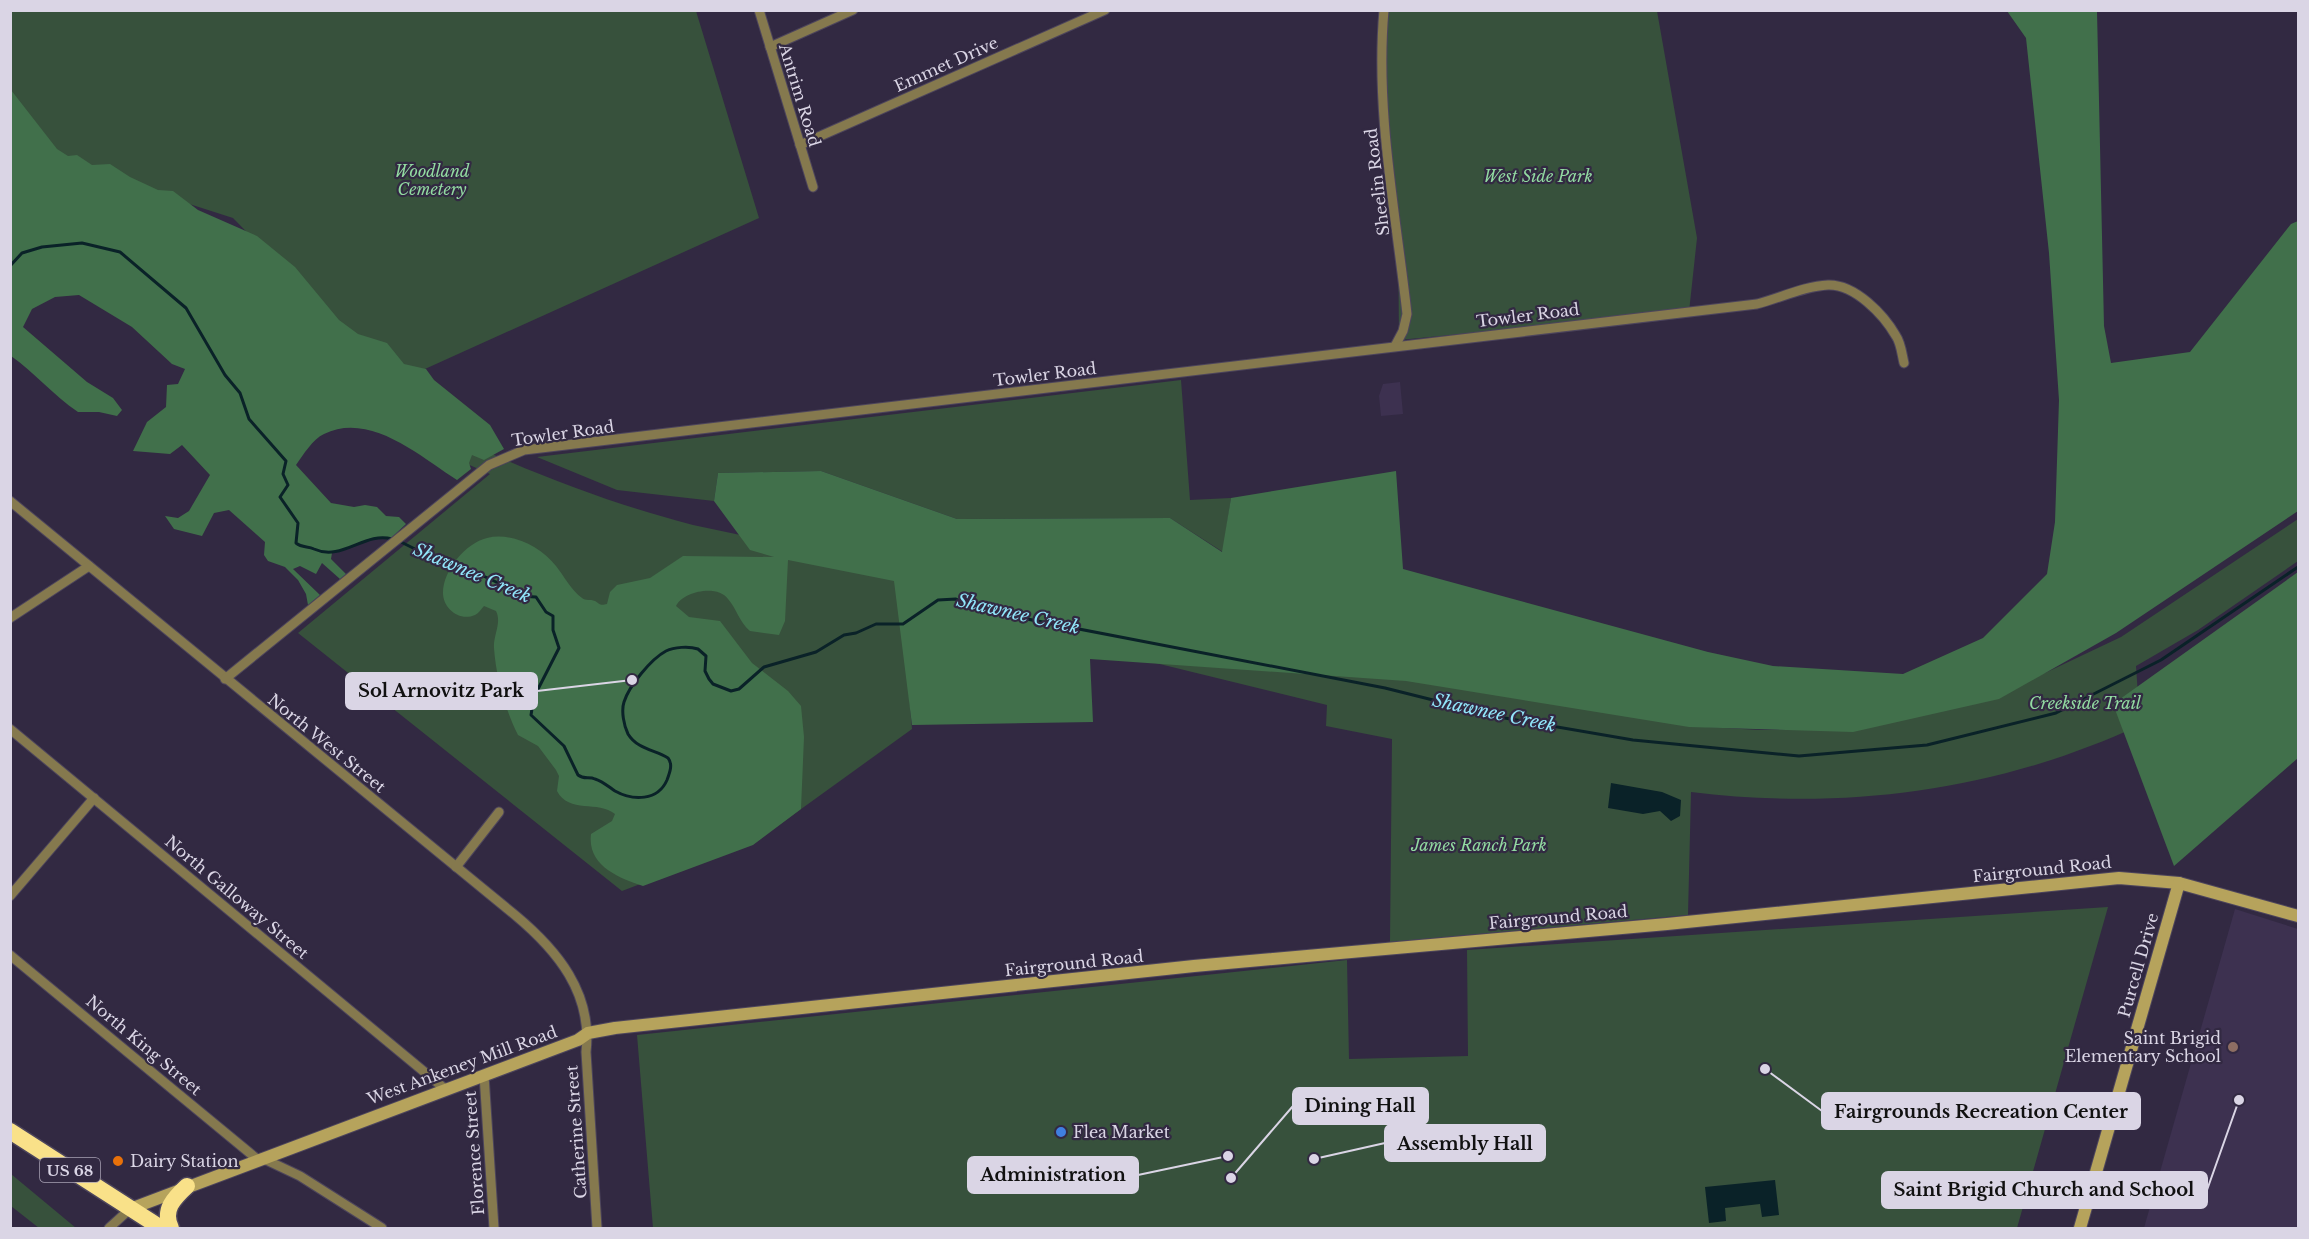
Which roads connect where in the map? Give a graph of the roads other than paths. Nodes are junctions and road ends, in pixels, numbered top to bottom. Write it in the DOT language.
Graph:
graph roads {
  1 [pos="759,10"];
  2 [pos="853,10"];
  3 [pos="1105,10"];
  4 [pos="1384,10"];
  5 [pos="770,47"];
  6 [pos="800,145"];
  7 [pos="813,187"];
  8 [pos="1395,346"];
  9 [pos="1904,363"];
  10 [pos="10,501"];
  11 [pos="89,566"];
  12 [pos="10,618"];
  13 [pos="225,679"];
  14 [pos="10,729"];
  15 [pos="94,798"];
  16 [pos="500,813"];
  17 [pos="456,867"];
  18 [pos="2179,884"];
  19 [pos="10,896"];
  20 [pos="2298,916"];
  21 [pos="10,955"];
  22 [pos="817,1006"];
  23 [pos="588,1033"];
  24 [pos="484,1075"];
  25 [pos="445,1089"];
  26 [pos="10,1131"];
  27 [pos="259,1159"];
  28 [pos="187,1186"];
  29 [pos="130,1209"];
  30 [pos="109,1228"];
  31 [pos="161,1228"];
  32 [pos="171,1228"];
  33 [pos="382,1228"];
  34 [pos="495,1228"];
  35 [pos="597,1228"];
  36 [pos="2080,1228"];
  1 -- 5 [label="street, Antrim Road"];
  2 -- 5 [label="street"];
  3 -- 6 [label="street, Emmet Drive"];
  4 -- 8 [label="street, Sheelin Road"];
  5 -- 6 [label="street, Antrim Road"];
  6 -- 7 [label="street, Antrim Road"];
  8 -- 9 [label="street, Towler Road"];
  8 -- 13 [label="street, Towler Road"];
  10 -- 11 [label="street, North West Street"];
  11 -- 12 [label="street"];
  11 -- 13 [label="street, North West Street"];
  13 -- 17 [label="street, North West Street"];
  14 -- 15 [label="street, North Galloway Street"];
  15 -- 19 [label="street"];
  15 -- 25 [label="street, North Galloway Street"];
  16 -- 17 [label="street"];
  17 -- 23 [label="street, North West Street"];
  18 -- 20 [label="street, Fairground Road"];
  18 -- 22 [label="street, Fairground Road"];
  18 -- 36 [label="street, Purcell Drive"];
  21 -- 27 [label="street, North King Street"];
  22 -- 23 [label="street, West Ankeney Mill Road"];
  23 -- 24 [label="street, West Ankeney Mill Road"];
  23 -- 35 [label="street, Catherine Street"];
  24 -- 25 [label="street, West Ankeney Mill Road"];
  24 -- 34 [label="street, Florence Street"];
  25 -- 27 [label="street, West Ankeney Mill Road"];
  26 -- 29 [label="highway, US 68"];
  27 -- 28 [label="street, West Ankeney Mill Road"];
  27 -- 33 [label="street, North King Street"];
  28 -- 29 [label="street, West Ankeney Mill Road"];
  28 -- 32 [label="highway"];
  29 -- 30 [label="street"];
  29 -- 31 [label="highway, US 68"];
}
